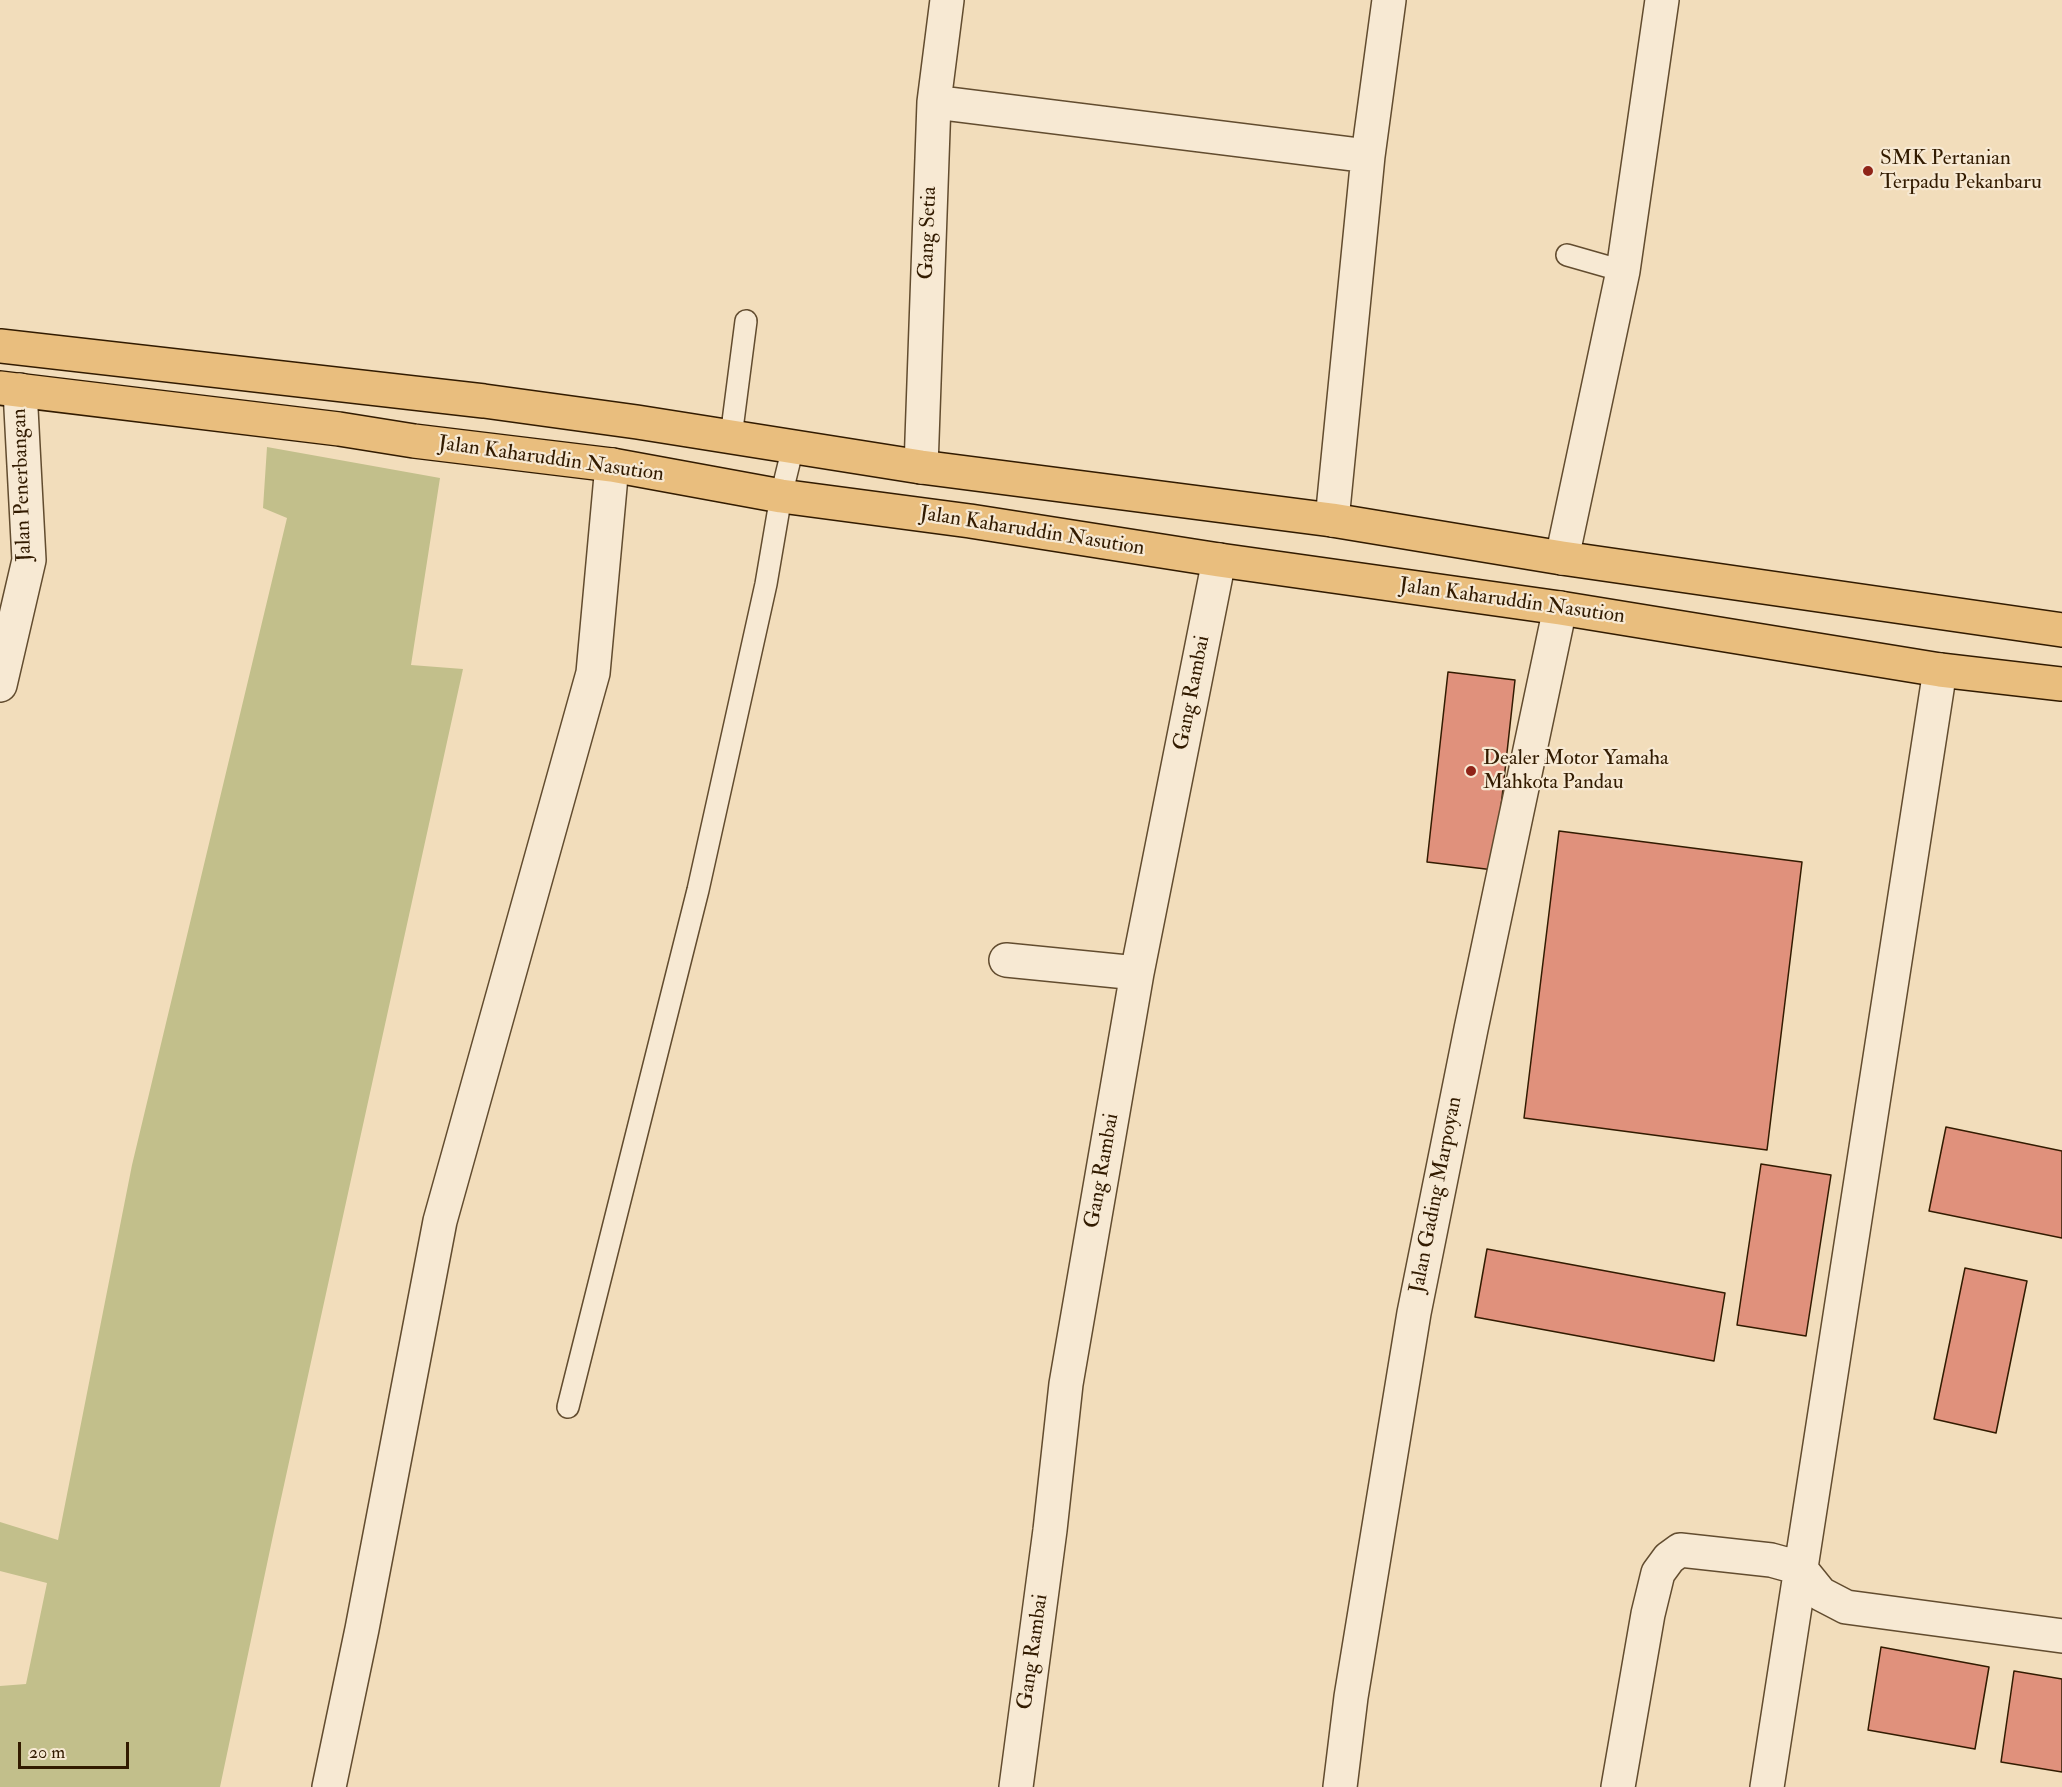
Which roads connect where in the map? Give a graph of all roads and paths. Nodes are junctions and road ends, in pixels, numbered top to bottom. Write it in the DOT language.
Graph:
graph roads {
  1 [pos="947,0"];
  2 [pos="1389,0"];
  3 [pos="1662,0"];
  4 [pos="934,102"];
  5 [pos="1368,156"];
  6 [pos="1567,255"];
  7 [pos="1623,271"];
  8 [pos="746,321"];
  9 [pos="0,346"];
  10 [pos="10,389"];
  11 [pos="614,419"];
  12 [pos="731,437"];
  13 [pos="793,447"];
  14 [pos="612,465"];
  15 [pos="921,467"];
  16 [pos="781,496"];
  17 [pos="1332,520"];
  18 [pos="1562,558"];
  19 [pos="29,560"];
  20 [pos="1219,560"];
  21 [pos="0,578"];
  22 [pos="1560,608"];
  23 [pos="2062,630"];
  24 [pos="1940,670"];
  25 [pos="2062,684"];
  26 [pos="0,685"];
  27 [pos="1006,960"];
  28 [pos="1137,973"];
  29 [pos="568,1407"];
  30 [pos="1800,1568"];
  31 [pos="2062,1636"];
  32 [pos="329,1787"];
  33 [pos="1016,1787"];
  34 [pos="1340,1787"];
  35 [pos="1618,1787"];
  36 [pos="1767,1787"];
  1 -- 4 [label="street, Gang Setia"];
  2 -- 5 [label="street"];
  3 -- 7 [label="street"];
  4 -- 5 [label="street"];
  4 -- 15 [label="street, Gang Setia"];
  5 -- 17 [label="street"];
  6 -- 7 [label="lane"];
  7 -- 18 [label="street"];
  8 -- 12 [label="lane"];
  9 -- 11 [label="highway"];
  10 -- 14 [label="highway, Jalan Kaharuddin Nasution"];
  10 -- 19 [label="street, Jalan Penerbangan"];
  11 -- 12 [label="highway"];
  11 -- 14 [label="highway"];
  12 -- 13 [label="highway"];
  13 -- 15 [label="highway"];
  13 -- 16 [label="lane"];
  14 -- 16 [label="highway, Jalan Kaharuddin Nasution"];
  14 -- 32 [label="street"];
  15 -- 17 [label="highway"];
  16 -- 20 [label="highway, Jalan Kaharuddin Nasution"];
  16 -- 29 [label="lane"];
  17 -- 18 [label="highway"];
  18 -- 23 [label="highway"];
  19 -- 21 [label="street"];
  19 -- 26 [label="street, Jalan Penerbangan"];
  20 -- 22 [label="highway, Jalan Kaharuddin Nasution"];
  20 -- 28 [label="street, Gang Rambai"];
  22 -- 24 [label="highway, Jalan Kaharuddin Nasution"];
  22 -- 34 [label="street, Jalan Gading Marpoyan"];
  24 -- 25 [label="highway, Jalan Kaharuddin Nasution"];
  24 -- 30 [label="street"];
  27 -- 28 [label="street"];
  28 -- 33 [label="street, Gang Rambai"];
  30 -- 31 [label="street"];
  30 -- 35 [label="street"];
  30 -- 36 [label="street"];
}
